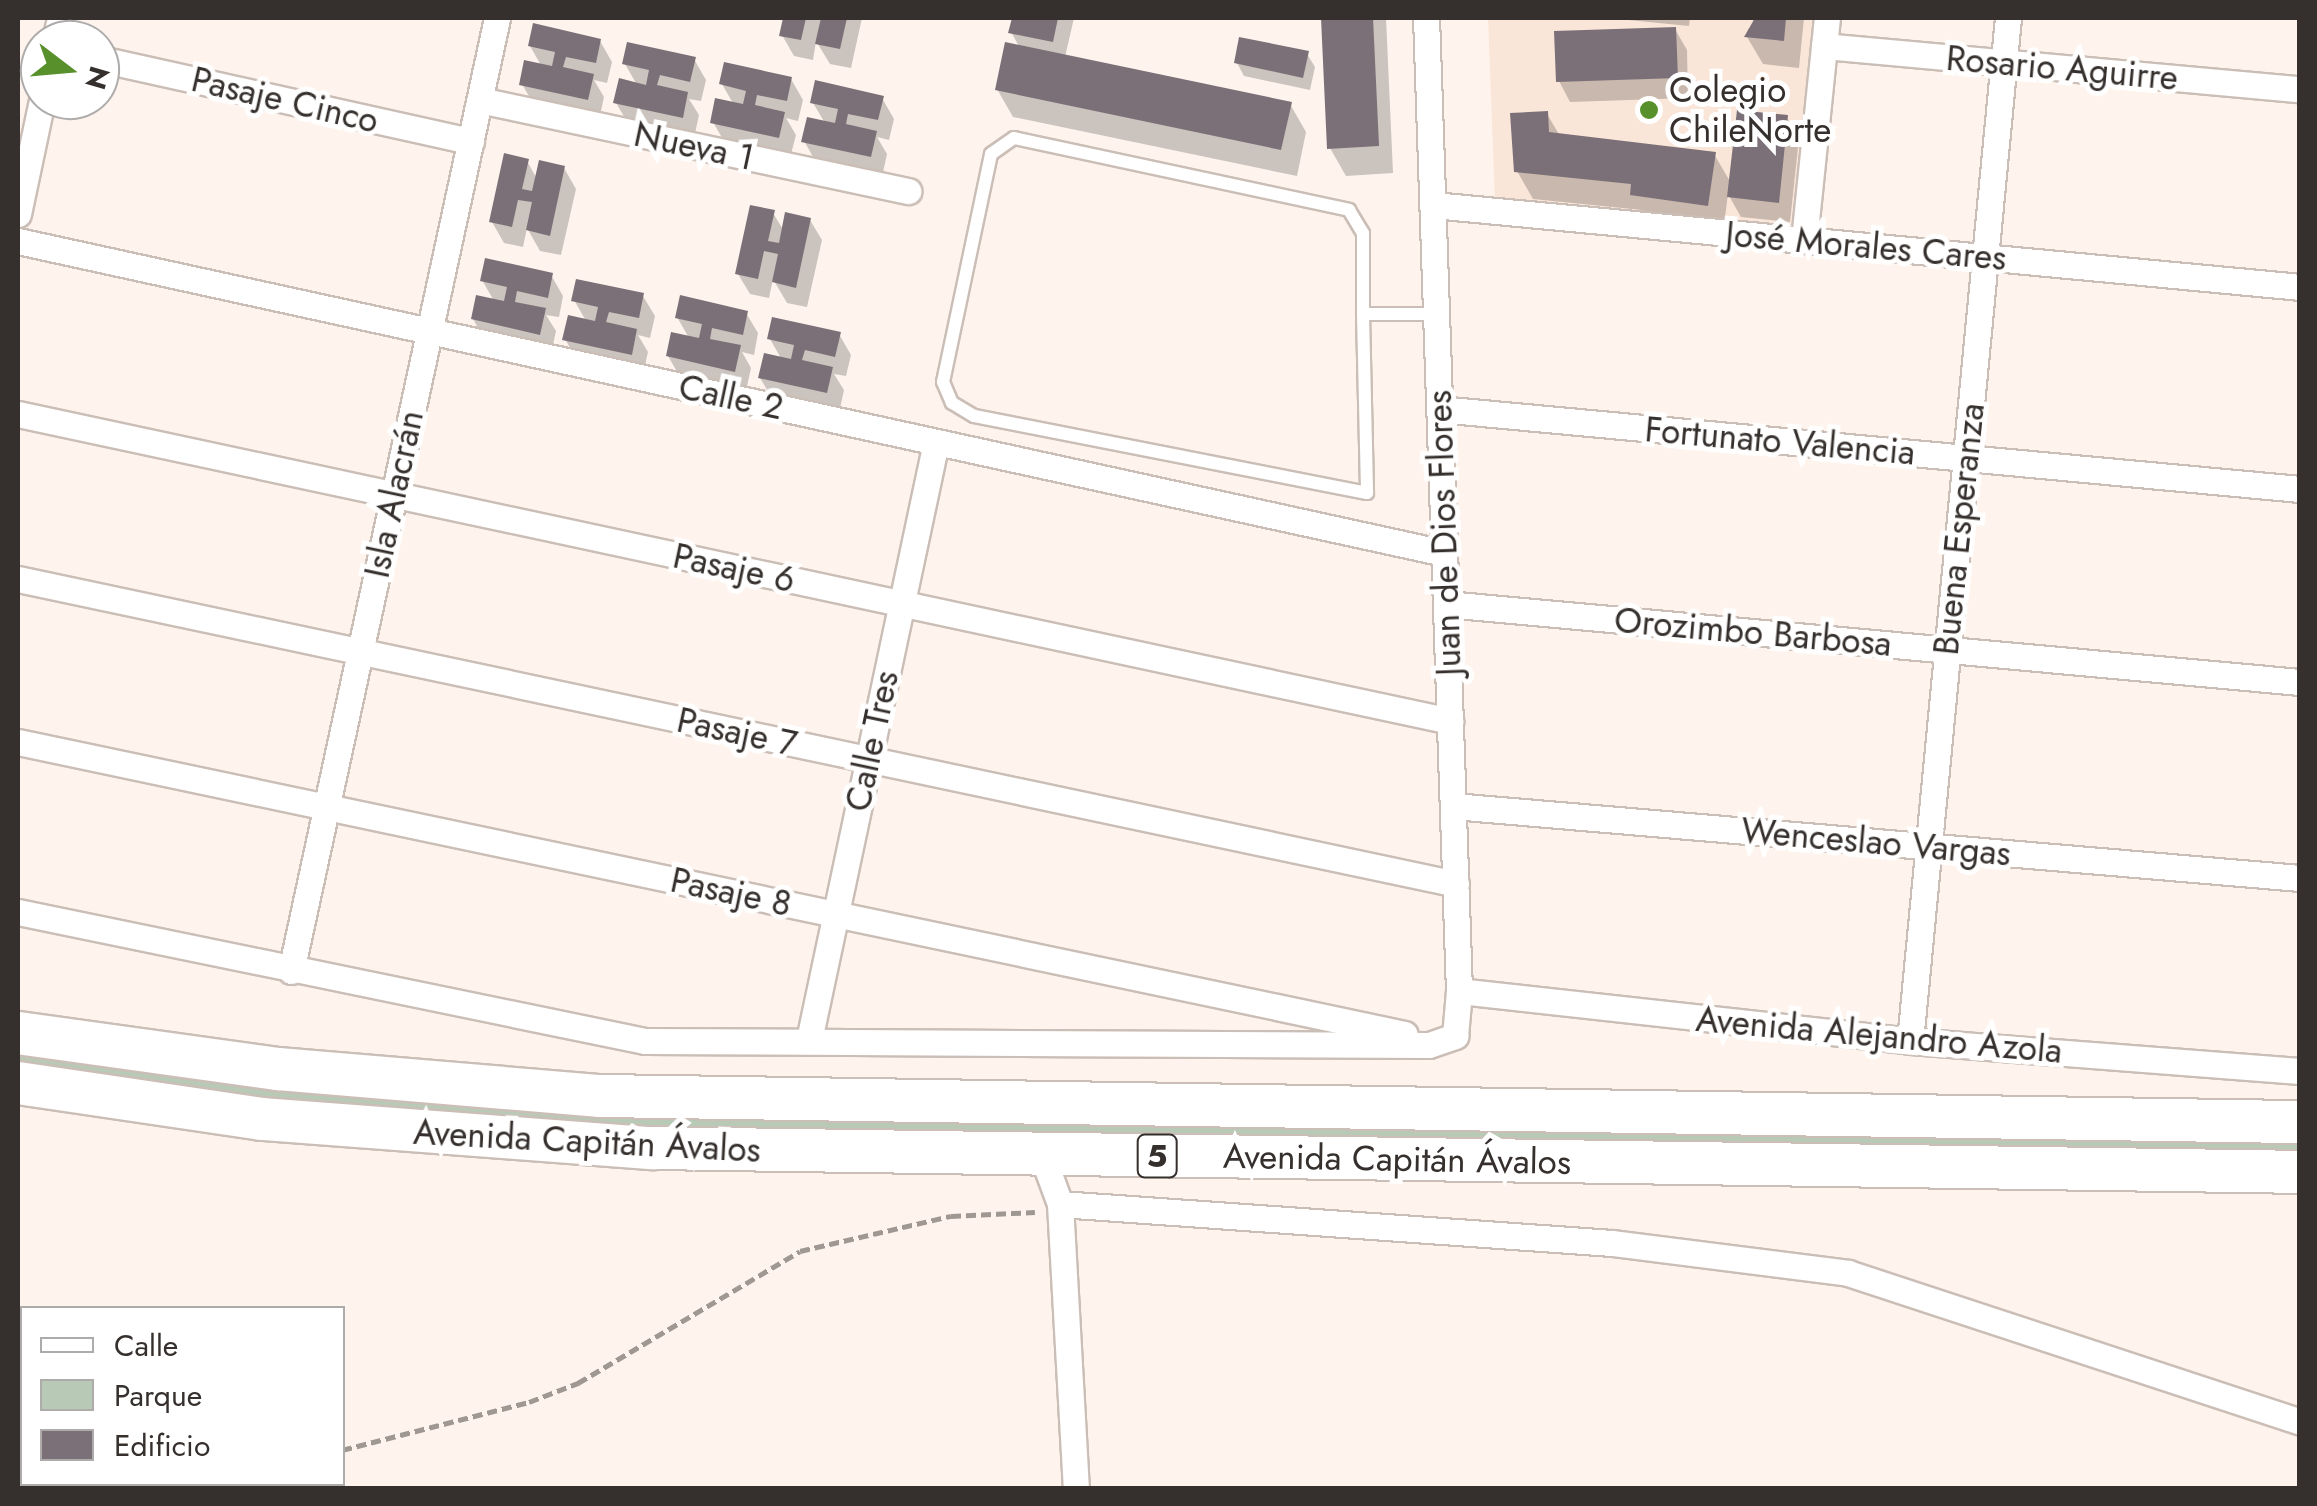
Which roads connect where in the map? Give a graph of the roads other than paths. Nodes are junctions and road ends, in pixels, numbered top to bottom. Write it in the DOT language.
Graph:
graph roads {
  1 [pos="498,18"];
  2 [pos="1426,18"];
  3 [pos="1827,18"];
  4 [pos="2008,18"];
  5 [pos="1824,46"];
  6 [pos="2004,62"];
  7 [pos="120,63"];
  8 [pos="2300,89"];
  9 [pos="480,100"];
  10 [pos="38,120"];
  11 [pos="471,142"];
  12 [pos="908,191"];
  13 [pos="1432,205"];
  14 [pos="18,214"];
  15 [pos="1804,240"];
  16 [pos="18,241"];
  17 [pos="1985,257"];
  18 [pos="2300,286"];
  19 [pos="1363,314"];
  20 [pos="1436,314"];
  21 [pos="430,331"];
  22 [pos="1439,409"];
  23 [pos="18,414"];
  24 [pos="936,442"];
  25 [pos="1966,458"];
  26 [pos="2300,489"];
  27 [pos="394,495"];
  28 [pos="1444,553"];
  29 [pos="18,579"];
  30 [pos="902,604"];
  31 [pos="1446,604"];
  32 [pos="1947,650"];
  33 [pos="360,652"];
  34 [pos="2300,682"];
  35 [pos="1450,721"];
  36 [pos="18,742"];
  37 [pos="868,760"];
  38 [pos="1453,806"];
  39 [pos="326,807"];
  40 [pos="1928,846"];
  41 [pos="2300,878"];
  42 [pos="1456,884"];
  43 [pos="18,912"];
  44 [pos="836,914"];
  45 [pos="291,971"];
  46 [pos="1459,992"];
  47 [pos="18,1033"];
  48 [pos="809,1040"];
  49 [pos="1910,1041"];
  50 [pos="1444,1042"];
  51 [pos="2300,1071"];
  52 [pos="18,1084"];
  53 [pos="2300,1122"];
  54 [pos="1042,1155"];
  55 [pos="2300,1172"];
  56 [pos="1060,1204"];
  57 [pos="2300,1422"];
  58 [pos="1076,1488"];
  1 -- 9 [label="street, Isla Alacrán"];
  2 -- 13 [label="street, Juan de Dios Flores"];
  3 -- 5 [label="street"];
  4 -- 6 [label="street, Buena Esperanza"];
  5 -- 6 [label="street, Rosario Aguirre"];
  5 -- 15 [label="street"];
  6 -- 8 [label="street, Rosario Aguirre"];
  6 -- 17 [label="street, Buena Esperanza"];
  7 -- 11 [label="street, Pasaje Cinco"];
  9 -- 11 [label="street, Isla Alacrán"];
  9 -- 12 [label="street, Nueva 1"];
  10 -- 14 [label="street"];
  11 -- 21 [label="street, Isla Alacrán"];
  13 -- 15 [label="street, José Morales Cares"];
  13 -- 20 [label="street, Juan de Dios Flores"];
  15 -- 17 [label="street, José Morales Cares"];
  16 -- 21 [label="street, Calle 2"];
  17 -- 18 [label="street, José Morales Cares"];
  17 -- 25 [label="street, Buena Esperanza"];
  19 -- 19 [label="lane"];
  19 -- 20 [label="lane"];
  20 -- 22 [label="street, Juan de Dios Flores"];
  21 -- 24 [label="street, Calle 2"];
  21 -- 27 [label="street, Isla Alacrán"];
  22 -- 25 [label="street, Fortunato Valencia"];
  22 -- 28 [label="street, Juan de Dios Flores"];
  23 -- 27 [label="street, Pasaje 6"];
  24 -- 28 [label="street, Calle 2"];
  24 -- 30 [label="street, Calle Tres"];
  25 -- 26 [label="street, Fortunato Valencia"];
  25 -- 32 [label="street, Buena Esperanza"];
  27 -- 30 [label="street, Pasaje 6"];
  27 -- 33 [label="street, Isla Alacrán"];
  28 -- 31 [label="street, Juan de Dios Flores"];
  29 -- 33 [label="street, Pasaje 7"];
  30 -- 35 [label="street, Pasaje 6"];
  30 -- 37 [label="street, Calle Tres"];
  31 -- 32 [label="street, Orozimbo Barbosa"];
  31 -- 35 [label="street, Juan de Dios Flores"];
  32 -- 34 [label="street, Orozimbo Barbosa"];
  32 -- 40 [label="street, Buena Esperanza"];
  33 -- 37 [label="street, Pasaje 7"];
  33 -- 39 [label="street, Isla Alacrán"];
  35 -- 38 [label="street, Juan de Dios Flores"];
  36 -- 39 [label="street, Pasaje 8"];
  37 -- 42 [label="street, Pasaje 7"];
  37 -- 44 [label="street, Calle Tres"];
  38 -- 40 [label="street, Wenceslao Vargas"];
  38 -- 42 [label="street, Juan de Dios Flores"];
  39 -- 44 [label="street, Pasaje 8"];
  39 -- 45 [label="street, Isla Alacrán"];
  40 -- 41 [label="street, Wenceslao Vargas"];
  40 -- 49 [label="street, Buena Esperanza"];
  42 -- 46 [label="street, Juan de Dios Flores"];
  43 -- 45 [label="street"];
  44 -- 48 [label="street, Calle Tres"];
  44 -- 50 [label="street, Pasaje 8"];
  45 -- 48 [label="street"];
  46 -- 49 [label="street, Avenida Alejandro Azola"];
  46 -- 50 [label="street, Juan de Dios Flores"];
  47 -- 53 [label="highway, Avenida Capitán Ávalos / 5"];
  48 -- 50 [label="street"];
  49 -- 51 [label="street, Avenida Alejandro Azola"];
  52 -- 54 [label="highway, Avenida Capitán Ávalos / 5"];
  54 -- 55 [label="highway, Avenida Capitán Ávalos / 5"];
  54 -- 56 [label="street"];
  56 -- 57 [label="street"];
  56 -- 58 [label="street"];
}
